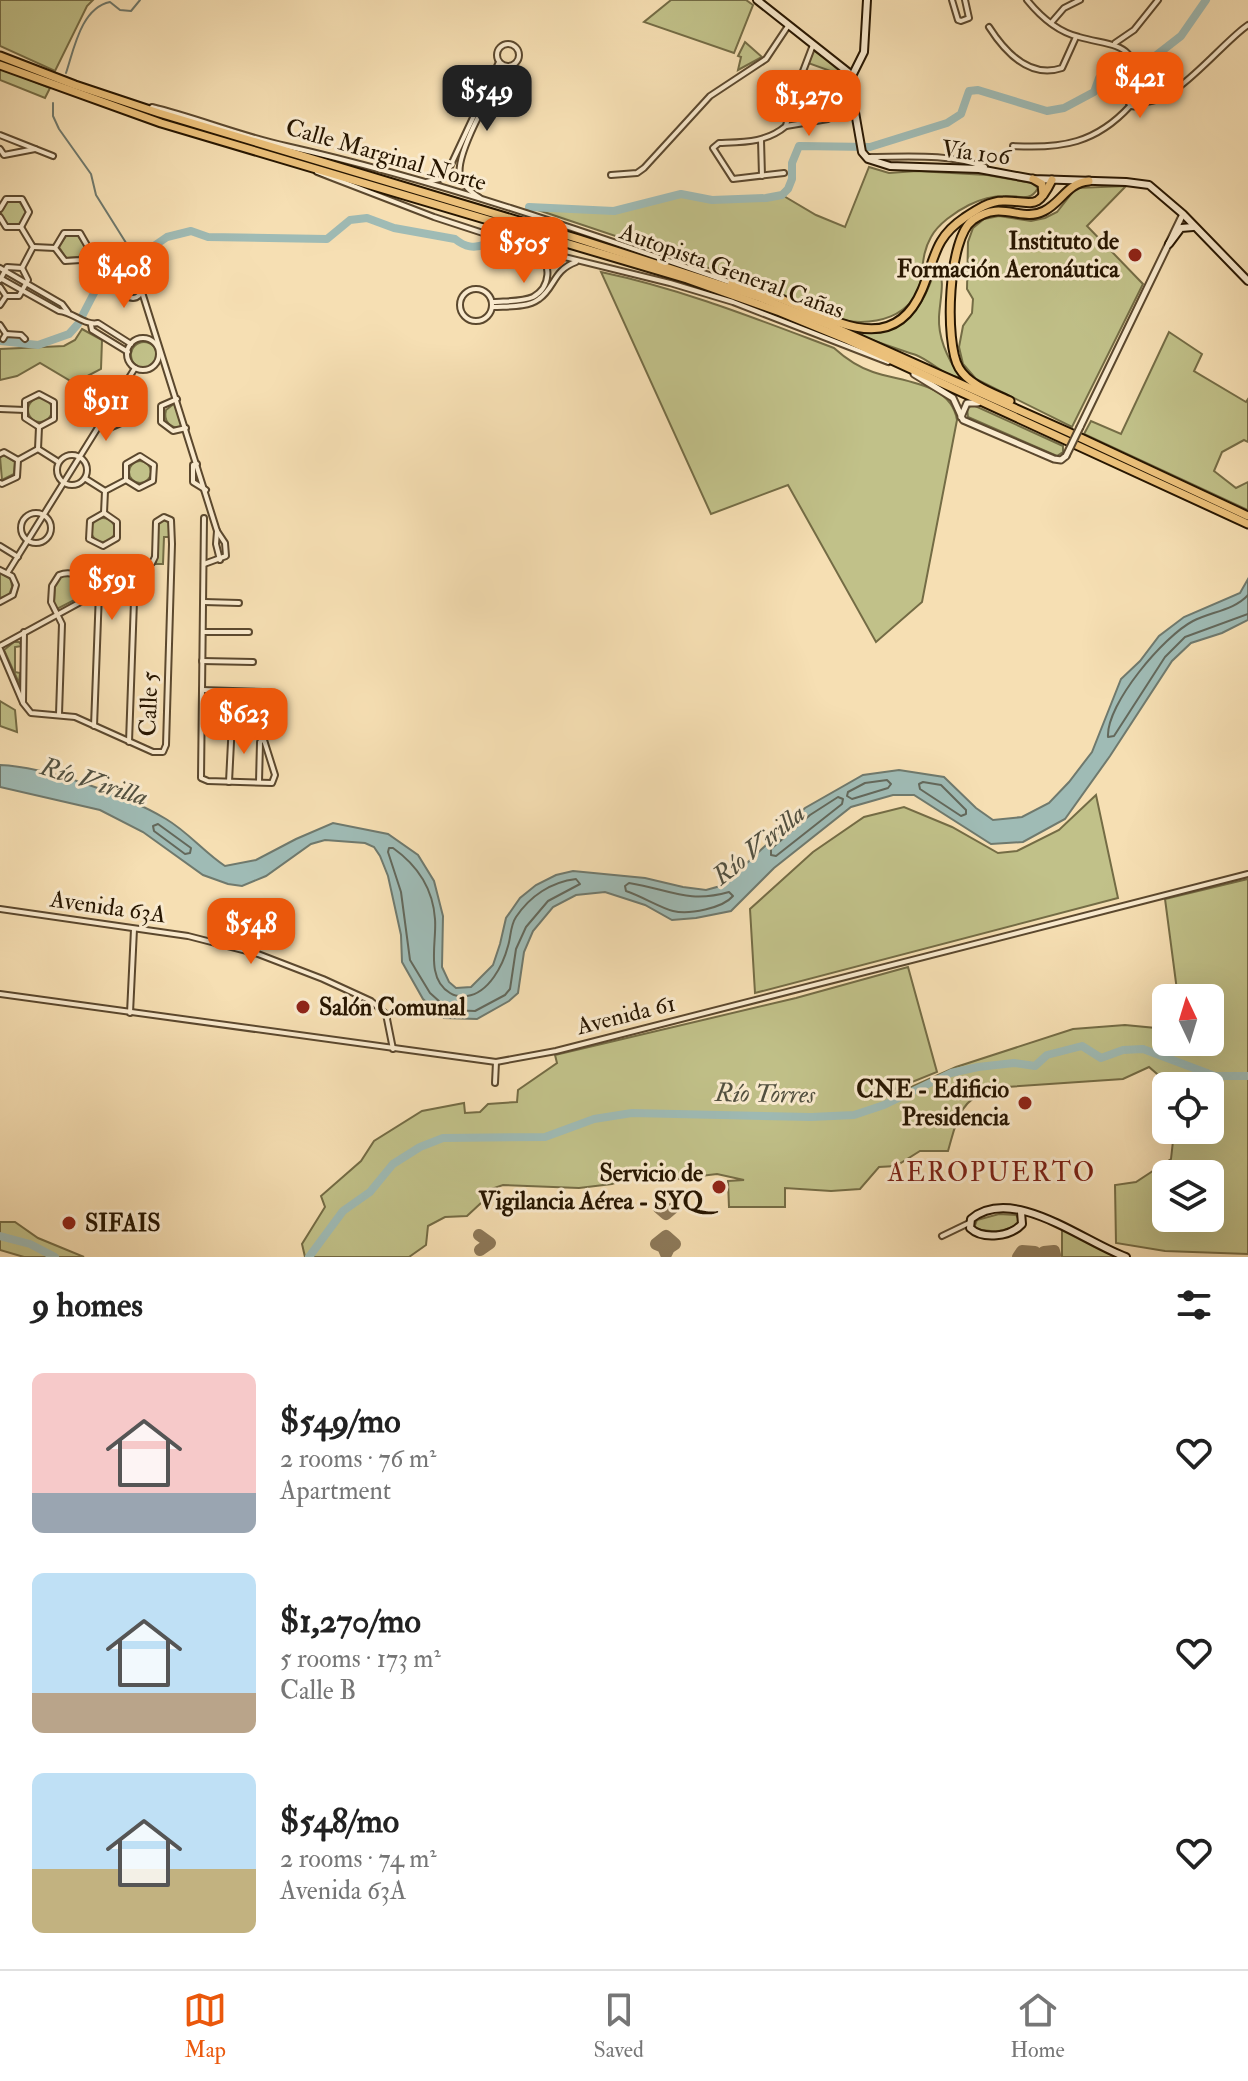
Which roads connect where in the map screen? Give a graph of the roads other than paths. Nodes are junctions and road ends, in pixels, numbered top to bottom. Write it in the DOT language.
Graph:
graph roads {
  1 [pos="757,0"];
  2 [pos="867,0"];
  3 [pos="952,0"];
  4 [pos="965,0"];
  5 [pos="1027,0"];
  6 [pos="1080,0"];
  7 [pos="1158,0"];
  8 [pos="1051,23"];
  9 [pos="1248,25"];
  10 [pos="788,26"];
  11 [pos="989,27"];
  12 [pos="1076,37"];
  13 [pos="1115,43"];
  14 [pos="813,45"];
  15 [pos="0,55"];
  16 [pos="499,62"];
  17 [pos="0,65"];
  18 [pos="505,66"];
  19 [pos="851,78"];
  20 [pos="853,90"];
  21 [pos="1134,96"];
  22 [pos="112,98"];
  23 [pos="1140,101"];
  24 [pos="1130,106"];
  25 [pos="790,108"];
  26 [pos="828,119"];
  27 [pos="786,126"];
  28 [pos="0,135"];
  29 [pos="761,140"];
  30 [pos="1013,146"];
  31 [pos="0,149"];
  32 [pos="37,149"];
  33 [pos="53,156"];
  34 [pos="292,162"];
  35 [pos="784,173"];
  36 [pos="611,175"];
  37 [pos="762,176"];
  38 [pos="1033,179"];
  39 [pos="1053,180"];
  40 [pos="1089,181"];
  41 [pos="421,182"];
  42 [pos="1043,197"];
  43 [pos="1057,199"];
  44 [pos="485,202"];
  45 [pos="0,209"];
  46 [pos="1183,214"];
  47 [pos="0,217"];
  48 [pos="21,227"];
  49 [pos="1196,228"];
  50 [pos="1169,244"];
  51 [pos="33,247"];
  52 [pos="55,248"];
  53 [pos="532,249"];
  54 [pos="577,262"];
  55 [pos="22,268"];
  56 [pos="2,270"];
  57 [pos="683,271"];
  58 [pos="0,279"];
  59 [pos="1248,281"];
  60 [pos="27,283"];
  61 [pos="739,285"];
  62 [pos="111,286"];
  63 [pos="0,287"];
  64 [pos="141,289"];
  65 [pos="22,290"];
  66 [pos="126,295"];
  67 [pos="6,296"];
  68 [pos="493,304"];
  69 [pos="0,305"];
  70 [pos="69,312"];
  71 [pos="90,324"];
  72 [pos="0,325"];
  73 [pos="154,328"];
  74 [pos="25,339"];
  75 [pos="151,341"];
  76 [pos="131,344"];
  77 [pos="128,352"];
  78 [pos="157,363"];
  79 [pos="903,367"];
  80 [pos="135,368"];
  81 [pos="167,371"];
  82 [pos="177,399"];
  83 [pos="114,401"];
  84 [pos="993,408"];
  85 [pos="0,409"];
  86 [pos="25,410"];
  87 [pos="961,418"];
  88 [pos="100,424"];
  89 [pos="39,427"];
  90 [pos="186,428"];
  91 [pos="1068,432"];
  92 [pos="38,449"];
  93 [pos="0,454"];
  94 [pos="79,458"];
  95 [pos="18,460"];
  96 [pos="57,461"];
  97 [pos="197,464"];
  98 [pos="86,479"];
  99 [pos="126,480"];
  100 [pos="65,481"];
  101 [pos="0,483"];
  102 [pos="206,490"];
  103 [pos="105,491"];
  104 [pos="104,513"];
  105 [pos="43,516"];
  106 [pos="1248,516"];
  107 [pos="204,518"];
  108 [pos="1248,524"];
  109 [pos="217,531"];
  110 [pos="28,540"];
  111 [pos="0,546"];
  112 [pos="18,557"];
  113 [pos="220,560"];
  114 [pos="204,564"];
  115 [pos="0,570"];
  116 [pos="8,572"];
  117 [pos="135,572"];
  118 [pos="99,592"];
  119 [pos="0,602"];
  120 [pos="204,602"];
  121 [pos="239,603"];
  122 [pos="56,615"];
  123 [pos="24,632"];
  124 [pos="203,632"];
  125 [pos="249,632"];
  126 [pos="0,647"];
  127 [pos="202,661"];
  128 [pos="253,662"];
  129 [pos="202,690"];
  130 [pos="263,692"];
  131 [pos="23,703"];
  132 [pos="59,715"];
  133 [pos="201,722"];
  134 [pos="232,722"];
  135 [pos="94,726"];
  136 [pos="262,739"];
  137 [pos="129,742"];
  138 [pos="229,782"];
  139 [pos="259,782"];
  140 [pos="1248,874"];
  141 [pos="0,909"];
  142 [pos="134,929"];
  143 [pos="0,994"];
  144 [pos="130,1013"];
  145 [pos="393,1049"];
  146 [pos="496,1062"];
  147 [pos="495,1083"];
  148 [pos="1021,1212"];
  149 [pos="1046,1218"];
  150 [pos="969,1223"];
  151 [pos="1022,1224"];
  152 [pos="942,1236"];
  153 [pos="1126,1257"];
  1 -- 10 [label="main road"];
  2 -- 19 [label="main road"];
  3 -- 4 [label="street"];
  5 -- 8 [label="street"];
  6 -- 8 [label="street"];
  7 -- 13 [label="street"];
  8 -- 12 [label="street"];
  9 -- 23 [label="street"];
  10 -- 14 [label="main road"];
  10 -- 36 [label="street"];
  11 -- 12 [label="street"];
  12 -- 13 [label="street"];
  13 -- 21 [label="street"];
  14 -- 19 [label="main road"];
  14 -- 25 [label="street"];
  15 -- 22 [label="highway, Autopista General Cañas"];
  16 -- 18 [label="street"];
  16 -- 18 [label="street"];
  16 -- 41 [label="street"];
  17 -- 34 [label="highway, Autopista General Cañas"];
  18 -- 44 [label="street"];
  19 -- 20 [label="main road, Vía 106"];
  20 -- 25 [label="street"];
  20 -- 38 [label="main road, Vía 106"];
  21 -- 23 [label="street"];
  21 -- 24 [label="street"];
  22 -- 41 [label="street, Calle Marginal Norte"];
  22 -- 57 [label="highway, Autopista General Cañas"];
  23 -- 24 [label="street"];
  24 -- 30 [label="street"];
  25 -- 27 [label="street"];
  26 -- 27 [label="street"];
  27 -- 29 [label="street"];
  28 -- 32 [label="street"];
  29 -- 37 [label="street"];
  29 -- 37 [label="street"];
  31 -- 32 [label="street"];
  32 -- 33 [label="street"];
  34 -- 53 [label="street"];
  34 -- 79 [label="highway, Autopista General Cañas"];
  35 -- 37 [label="street"];
  38 -- 39 [label="main road, Vía 106"];
  38 -- 42 [label="highway"];
  39 -- 40 [label="main road, Vía 106"];
  39 -- 42 [label="highway"];
  39 -- 43 [label="highway"];
  40 -- 43 [label="highway"];
  40 -- 46 [label="main road, Vía 106"];
  41 -- 44 [label="street, Calle Marginal Norte"];
  42 -- 61 [label="highway"];
  43 -- 91 [label="highway"];
  44 -- 61 [label="street, Calle Marginal Norte"];
  45 -- 48 [label="street"];
  46 -- 49 [label="main road, Vía 106"];
  46 -- 50 [label="street"];
  47 -- 48 [label="street"];
  48 -- 51 [label="street"];
  49 -- 50 [label="main road"];
  49 -- 59 [label="main road, Vía 106"];
  50 -- 87 [label="street, bridge"];
  51 -- 52 [label="street"];
  51 -- 55 [label="street"];
  52 -- 52 [label="street"];
  53 -- 54 [label="street"];
  53 -- 68 [label="street"];
  54 -- 68 [label="street"];
  54 -- 79 [label="street"];
  55 -- 56 [label="street"];
  55 -- 60 [label="street"];
  56 -- 58 [label="street"];
  56 -- 60 [label="street"];
  57 -- 61 [label="highway"];
  57 -- 91 [label="highway, Autopista General Cañas"];
  58 -- 65 [label="street"];
  60 -- 65 [label="street"];
  60 -- 70 [label="street"];
  62 -- 66 [label="street"];
  63 -- 67 [label="street"];
  64 -- 66 [label="street"];
  64 -- 66 [label="street"];
  64 -- 73 [label="street"];
  65 -- 67 [label="street"];
  65 -- 70 [label="street"];
  67 -- 69 [label="street"];
  68 -- 68 [label="street"];
  70 -- 71 [label="street"];
  71 -- 76 [label="street"];
  71 -- 77 [label="street"];
  72 -- 74 [label="street"];
  73 -- 75 [label="street"];
  73 -- 81 [label="street"];
  75 -- 76 [label="street"];
  75 -- 78 [label="street"];
  76 -- 77 [label="street"];
  77 -- 80 [label="street"];
  78 -- 80 [label="street"];
  78 -- 81 [label="street"];
  79 -- 84 [label="highway, Autopista General Cañas"];
  79 -- 87 [label="street"];
  80 -- 83 [label="street"];
  81 -- 82 [label="street"];
  82 -- 90 [label="street"];
  82 -- 90 [label="street"];
  83 -- 88 [label="street"];
  83 -- 88 [label="street"];
  83 -- 88 [label="street"];
  84 -- 87 [label="street"];
  84 -- 108 [label="highway, Autopista General Cañas"];
  85 -- 86 [label="street"];
  86 -- 89 [label="street"];
  86 -- 89 [label="street"];
  88 -- 94 [label="street"];
  89 -- 92 [label="street"];
  90 -- 97 [label="street"];
  91 -- 106 [label="highway, Autopista General Cañas"];
  92 -- 95 [label="street"];
  92 -- 96 [label="street"];
  93 -- 95 [label="street"];
  94 -- 96 [label="street"];
  94 -- 98 [label="street"];
  94 -- 100 [label="street"];
  95 -- 101 [label="street"];
  96 -- 100 [label="street"];
  97 -- 102 [label="street"];
  97 -- 102 [label="street"];
  98 -- 100 [label="street"];
  98 -- 103 [label="street"];
  99 -- 99 [label="street"];
  99 -- 103 [label="street"];
  100 -- 105 [label="street"];
  102 -- 109 [label="street"];
  103 -- 104 [label="street"];
  104 -- 104 [label="street"];
  105 -- 110 [label="street"];
  105 -- 110 [label="street"];
  105 -- 110 [label="street"];
  107 -- 114 [label="street"];
  109 -- 113 [label="street"];
  109 -- 113 [label="street"];
  110 -- 112 [label="street"];
  111 -- 112 [label="street"];
  112 -- 116 [label="street"];
  113 -- 114 [label="street"];
  114 -- 120 [label="street"];
  115 -- 116 [label="street"];
  116 -- 119 [label="street"];
  117 -- 118 [label="street"];
  117 -- 137 [label="street"];
  117 -- 137 [label="street, Calle 5"];
  118 -- 122 [label="street"];
  118 -- 122 [label="street"];
  118 -- 135 [label="street"];
  120 -- 121 [label="street"];
  120 -- 124 [label="street"];
  122 -- 123 [label="street"];
  122 -- 132 [label="street"];
  123 -- 126 [label="street"];
  123 -- 131 [label="street"];
  124 -- 125 [label="street"];
  124 -- 127 [label="street"];
  126 -- 131 [label="street"];
  127 -- 128 [label="street"];
  127 -- 129 [label="street"];
  129 -- 130 [label="street"];
  129 -- 133 [label="street"];
  131 -- 132 [label="street"];
  132 -- 135 [label="street"];
  133 -- 134 [label="street"];
  133 -- 138 [label="street"];
  134 -- 136 [label="street"];
  134 -- 138 [label="street"];
  135 -- 137 [label="street"];
  136 -- 139 [label="street"];
  136 -- 139 [label="street"];
  138 -- 139 [label="street"];
  140 -- 146 [label="street, Avenida 61"];
  141 -- 142 [label="street, Avenida 63A"];
  142 -- 144 [label="street"];
  142 -- 145 [label="street, Avenida 63A"];
  143 -- 144 [label="street, Avenida 61"];
  144 -- 145 [label="street, Avenida 61"];
  145 -- 146 [label="street, Avenida 61"];
  146 -- 147 [label="street"];
  148 -- 149 [label="main road"];
  148 -- 150 [label="main road"];
  148 -- 151 [label="main road"];
  149 -- 151 [label="main road"];
  149 -- 153 [label="main road"];
  150 -- 151 [label="main road"];
  150 -- 152 [label="street"];
}
